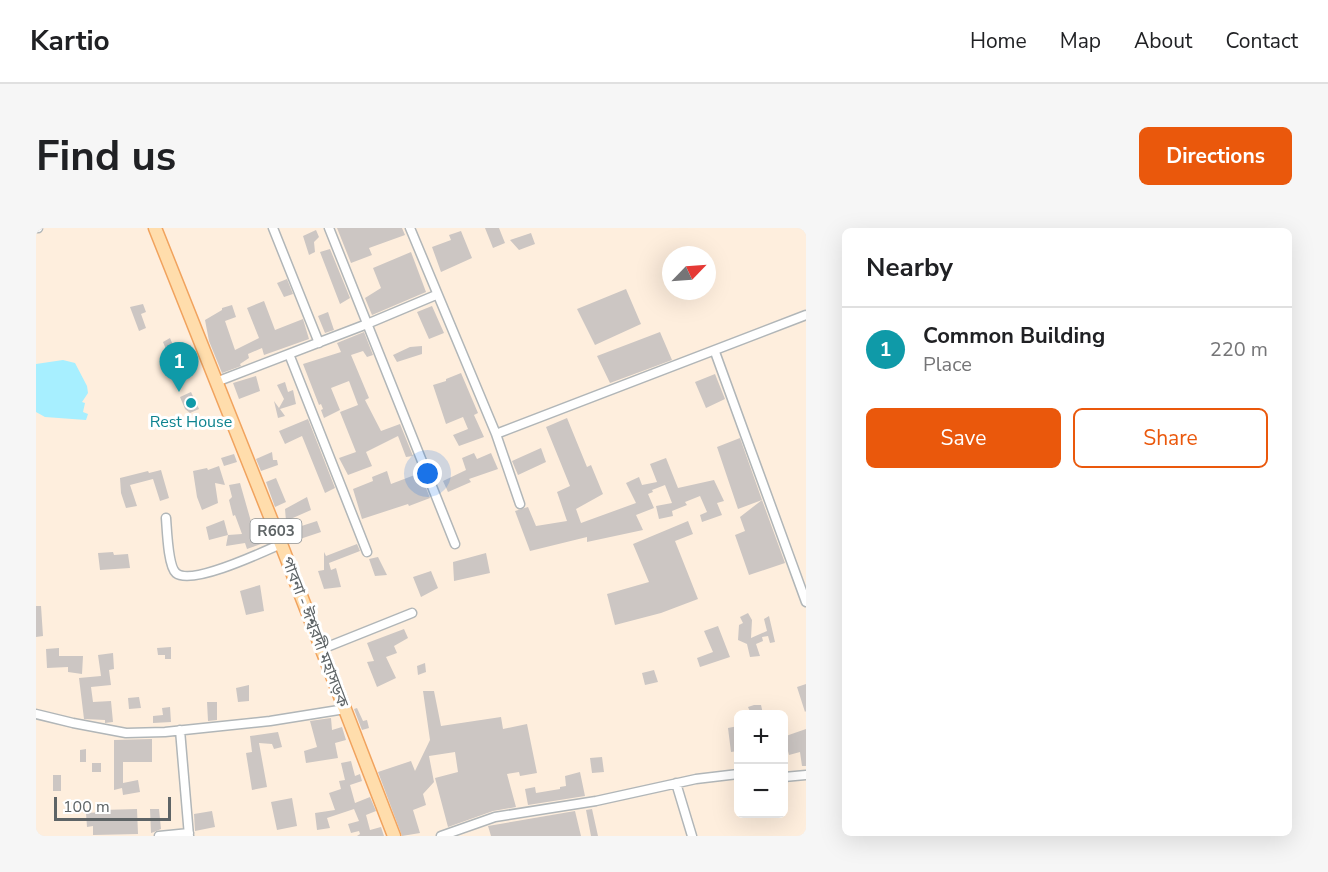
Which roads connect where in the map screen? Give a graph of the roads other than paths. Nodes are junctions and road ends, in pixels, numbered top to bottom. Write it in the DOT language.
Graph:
graph roads {
  1 [pos="154,228"];
  2 [pos="273,228"];
  3 [pos="329,228"];
  4 [pos="410,228"];
  5 [pos="436,295"];
  6 [pos="806,315"];
  7 [pos="367,324"];
  8 [pos="319,343"];
  9 [pos="715,352"];
  10 [pos="289,354"];
  11 [pos="216,382"];
  12 [pos="496,434"];
  13 [pos="520,504"];
  14 [pos="166,518"];
  15 [pos="281,544"];
  16 [pos="456,544"];
  17 [pos="367,552"];
  18 [pos="806,602"];
  19 [pos="412,612"];
  20 [pos="322,649"];
  21 [pos="345,709"];
  22 [pos="36,714"];
  23 [pos="180,730"];
  24 [pos="734,775"];
  25 [pos="806,775"];
  26 [pos="788,777"];
  27 [pos="676,783"];
  28 [pos="189,835"];
  29 [pos="159,836"];
  30 [pos="394,836"];
  31 [pos="441,836"];
  32 [pos="692,836"];
  1 -- 11 [label="main road, পাবনা - ঈশ্বরদী মহাসড়ক / R603"];
  2 -- 8 [label="street"];
  3 -- 7 [label="street"];
  4 -- 5 [label="street"];
  5 -- 7 [label="street"];
  5 -- 12 [label="street"];
  6 -- 9 [label="street"];
  7 -- 8 [label="street"];
  7 -- 16 [label="street"];
  8 -- 10 [label="street"];
  9 -- 12 [label="street"];
  9 -- 18 [label="street"];
  10 -- 11 [label="street"];
  10 -- 17 [label="street"];
  11 -- 15 [label="main road, পাবনা - ঈশ্বরদী মহাসড়ক / R603"];
  12 -- 13 [label="street"];
  14 -- 15 [label="street"];
  15 -- 20 [label="main road, পাবনা - ঈশ্বরদী মহাসড়ক / R603"];
  19 -- 20 [label="street"];
  20 -- 21 [label="main road, পাবনা - ঈশ্বরদী মহাসড়ক / R603"];
  21 -- 23 [label="street"];
  21 -- 30 [label="main road, পাবনা - ঈশ্বরদী মহাসড়ক / R603"];
  22 -- 23 [label="street"];
  23 -- 28 [label="street"];
  24 -- 27 [label="street"];
  25 -- 26 [label="street"];
  27 -- 31 [label="street"];
  27 -- 32 [label="street"];
  28 -- 29 [label="street"];
}
